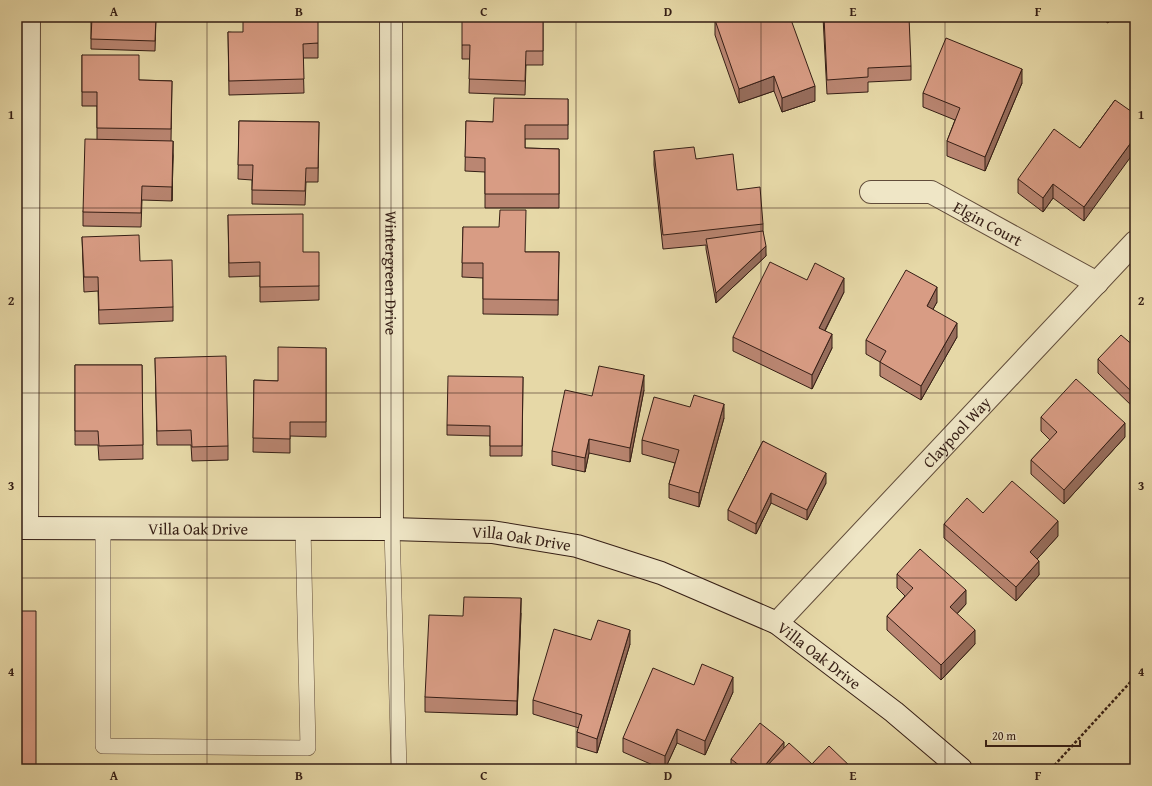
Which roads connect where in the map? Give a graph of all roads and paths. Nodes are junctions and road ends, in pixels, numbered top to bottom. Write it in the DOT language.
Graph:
graph roads {
  1 [pos="29,17"];
  2 [pos="390,17"];
  3 [pos="23,153"];
  4 [pos="871,192"];
  5 [pos="1135,242"];
  6 [pos="1097,283"];
  7 [pos="22,528"];
  8 [pos="103,528"];
  9 [pos="304,528"];
  10 [pos="392,529"];
  11 [pos="777,622"];
  12 [pos="1135,677"];
  13 [pos="398,769"];
  14 [pos="961,769"];
  15 [pos="1051,769"];
  1 -- 3 [label="street"];
  2 -- 10 [label="street, Wintergreen Drive"];
  3 -- 7 [label="street"];
  4 -- 6 [label="street, Elgin Court"];
  5 -- 6 [label="street, Claypool Way"];
  6 -- 11 [label="street, Claypool Way"];
  7 -- 8 [label="street, Villa Oak Drive"];
  8 -- 9 [label="street, Villa Oak Drive"];
  8 -- 9 [label="lane"];
  9 -- 10 [label="street, Villa Oak Drive"];
  10 -- 11 [label="street, Villa Oak Drive"];
  10 -- 13 [label="lane"];
  11 -- 14 [label="street, Villa Oak Drive"];
  12 -- 15 [label="path"];
}
